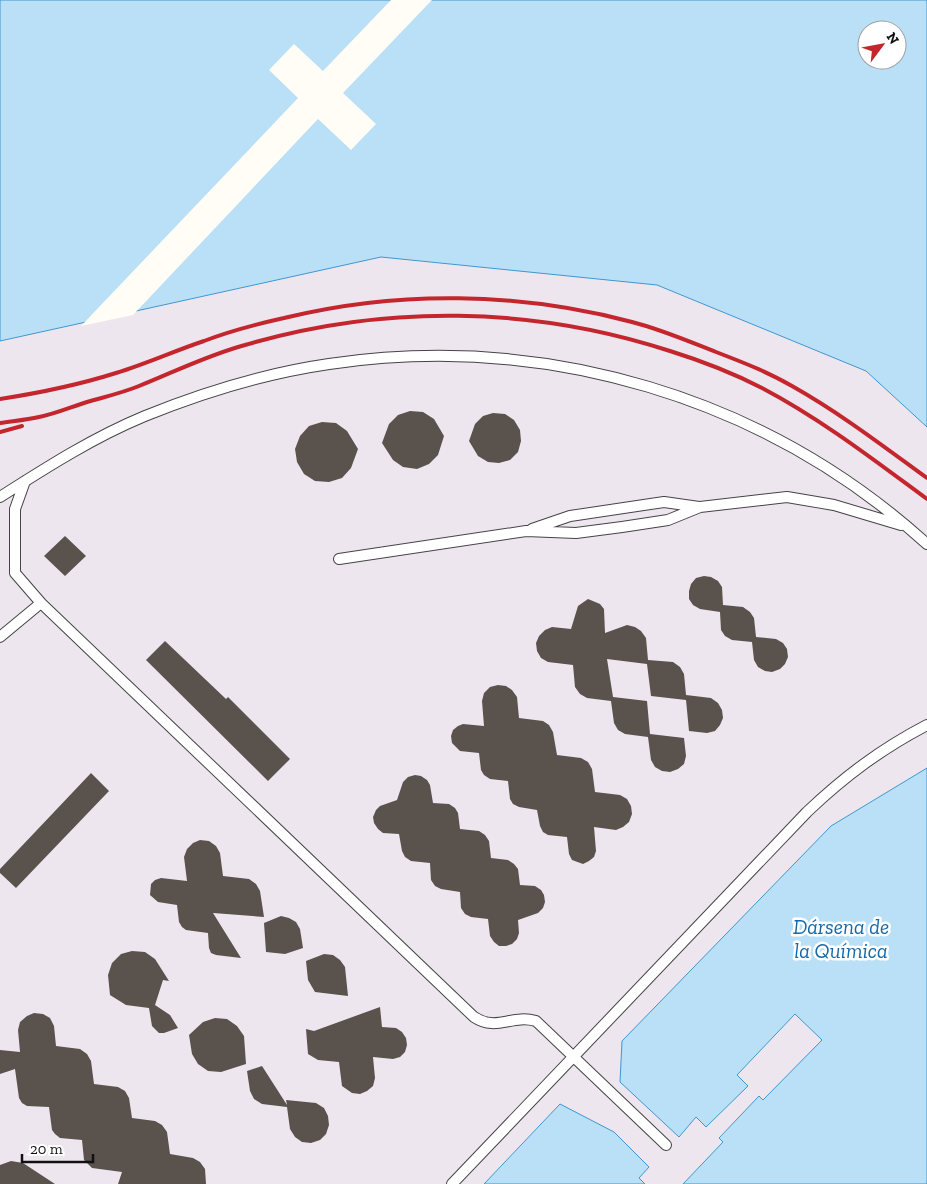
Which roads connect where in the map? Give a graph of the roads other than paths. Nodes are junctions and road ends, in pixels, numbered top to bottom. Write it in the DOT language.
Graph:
graph roads {
  1 [pos="25,481"];
  2 [pos="0,496"];
  3 [pos="700,507"];
  4 [pos="908,527"];
  5 [pos="526,531"];
  6 [pos="927,544"];
  7 [pos="339,559"];
  8 [pos="41,603"];
  9 [pos="0,637"];
  10 [pos="927,725"];
  11 [pos="574,1057"];
  12 [pos="666,1145"];
  13 [pos="452,1184"];
  1 -- 2 [label="lane"];
  1 -- 4 [label="lane"];
  1 -- 8 [label="lane"];
  3 -- 4 [label="lane"];
  3 -- 5 [label="lane"];
  3 -- 5 [label="lane"];
  4 -- 6 [label="lane"];
  5 -- 7 [label="lane"];
  8 -- 9 [label="lane"];
  8 -- 11 [label="lane"];
  10 -- 11 [label="lane"];
  11 -- 12 [label="lane"];
  11 -- 13 [label="lane"];
}
